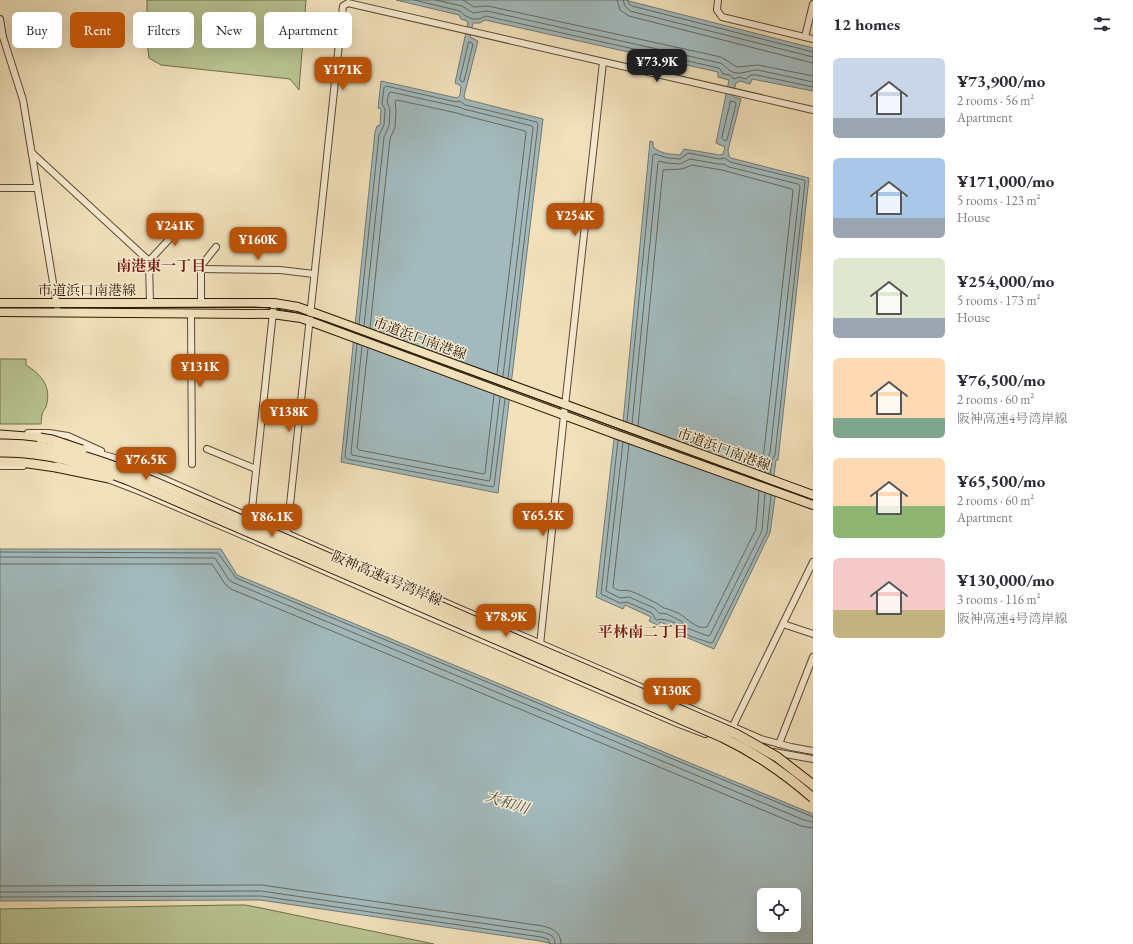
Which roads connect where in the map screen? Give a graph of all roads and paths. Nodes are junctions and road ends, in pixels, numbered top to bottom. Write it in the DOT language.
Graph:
graph roads {
  1 [pos="718,0"];
  2 [pos="813,4"];
  3 [pos="0,19"];
  4 [pos="805,37"];
  5 [pos="813,39"];
  6 [pos="603,62"];
  7 [pos="813,110"];
  8 [pos="32,153"];
  9 [pos="0,188"];
  10 [pos="37,188"];
  11 [pos="187,220"];
  12 [pos="216,246"];
  13 [pos="149,261"];
  14 [pos="201,269"];
  15 [pos="314,274"];
  16 [pos="0,303"];
  17 [pos="56,303"];
  18 [pos="150,303"];
  19 [pos="201,303"];
  20 [pos="274,303"];
  21 [pos="310,311"];
  22 [pos="0,312"];
  23 [pos="58,312"];
  24 [pos="191,313"];
  25 [pos="272,314"];
  26 [pos="310,321"];
  27 [pos="565,404"];
  28 [pos="564,415"];
  29 [pos="0,434"];
  30 [pos="0,440"];
  31 [pos="0,444"];
  32 [pos="207,449"];
  33 [pos="0,452"];
  34 [pos="0,457"];
  35 [pos="115,458"];
  36 [pos="0,461"];
  37 [pos="192,464"];
  38 [pos="0,466"];
  39 [pos="256,469"];
  40 [pos="157,483"];
  41 [pos="163,496"];
  42 [pos="813,496"];
  43 [pos="813,505"];
  44 [pos="186,510"];
  45 [pos="251,518"];
  46 [pos="287,533"];
  47 [pos="273,548"];
  48 [pos="813,562"];
  49 [pos="783,624"];
  50 [pos="813,634"];
  51 [pos="541,643"];
  52 [pos="813,657"];
  53 [pos="534,661"];
  54 [pos="733,726"];
  55 [pos="726,740"];
  56 [pos="779,744"];
  57 [pos="813,751"];
  58 [pos="813,759"];
  59 [pos="813,785"];
  60 [pos="813,798"];
  1 -- 4 [label="street"];
  2 -- 4 [label="street"];
  3 -- 8 [label="street"];
  4 -- 5 [label="street"];
  6 -- 7 [label="street"];
  6 -- 15 [label="street"];
  6 -- 27 [label="street"];
  8 -- 10 [label="street"];
  8 -- 13 [label="street"];
  9 -- 10 [label="street"];
  10 -- 17 [label="street"];
  11 -- 13 [label="street"];
  12 -- 14 [label="street"];
  13 -- 18 [label="street"];
  14 -- 15 [label="street"];
  14 -- 19 [label="street"];
  15 -- 21 [label="street"];
  16 -- 17 [label="main road, 市道浜口南港線"];
  17 -- 18 [label="main road, 市道浜口南港線"];
  17 -- 23 [label="street"];
  18 -- 19 [label="main road, 市道浜口南港線"];
  19 -- 20 [label="main road, 市道浜口南港線"];
  20 -- 21 [label="main road, 市道浜口南港線"];
  20 -- 25 [label="street"];
  21 -- 26 [label="street"];
  21 -- 27 [label="main road, 市道浜口南港線"];
  22 -- 23 [label="main road, 市道浜口南港線"];
  23 -- 24 [label="main road, 市道浜口南港線"];
  24 -- 25 [label="main road, 市道浜口南港線"];
  24 -- 37 [label="street"];
  25 -- 26 [label="main road, 市道浜口南港線"];
  25 -- 39 [label="street"];
  26 -- 28 [label="main road, 市道浜口南港線"];
  26 -- 46 [label="street"];
  27 -- 28 [label="street"];
  27 -- 42 [label="main road, 市道浜口南港線"];
  28 -- 43 [label="main road, 市道浜口南港線"];
  28 -- 51 [label="street"];
  29 -- 35 [label="street"];
  29 -- 40 [label="highway, bridge"];
  30 -- 35 [label="street"];
  31 -- 40 [label="highway, 阪神高速4号湾岸線, bridge"];
  32 -- 39 [label="street"];
  33 -- 41 [label="highway, 阪神高速4号湾岸線, bridge"];
  34 -- 44 [label="street"];
  35 -- 45 [label="street"];
  36 -- 41 [label="highway, bridge"];
  38 -- 44 [label="street"];
  39 -- 45 [label="street"];
  40 -- 59 [label="highway, 阪神高速4号湾岸線, bridge"];
  41 -- 60 [label="highway, 阪神高速4号湾岸線, bridge"];
  44 -- 47 [label="street"];
  45 -- 46 [label="street"];
  46 -- 47 [label="street"];
  46 -- 51 [label="street"];
  47 -- 53 [label="street"];
  48 -- 49 [label="street"];
  49 -- 50 [label="street"];
  49 -- 54 [label="street"];
  51 -- 53 [label="street"];
  51 -- 54 [label="street"];
  52 -- 56 [label="street"];
  53 -- 55 [label="street"];
  54 -- 55 [label="street"];
  54 -- 56 [label="street"];
  55 -- 58 [label="street"];
  56 -- 57 [label="street"];
}
